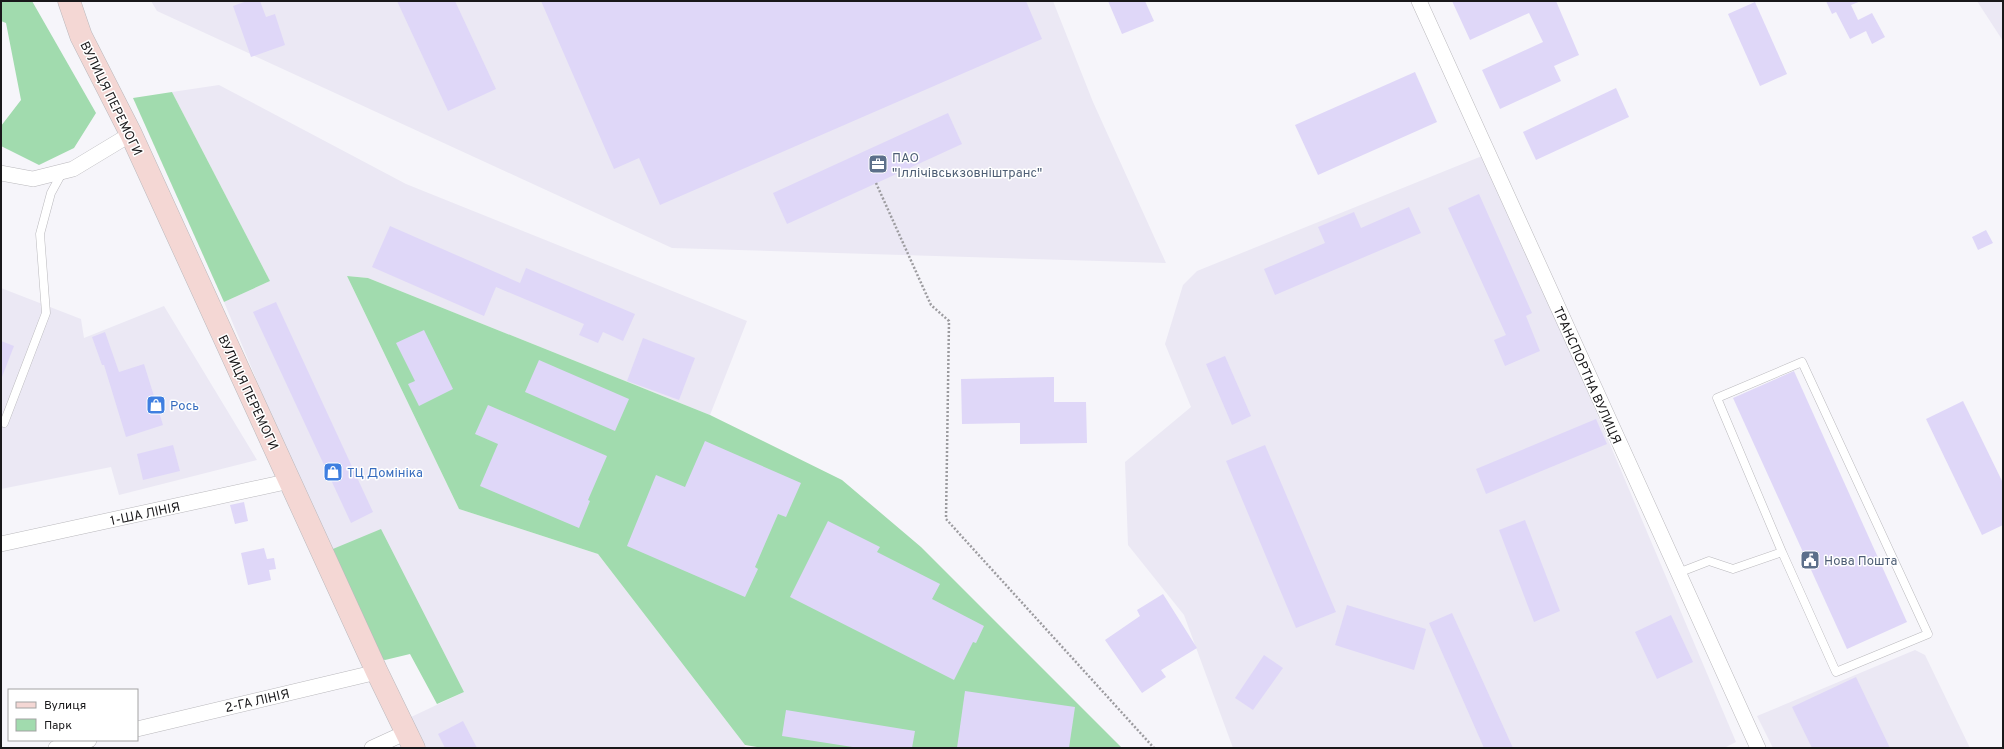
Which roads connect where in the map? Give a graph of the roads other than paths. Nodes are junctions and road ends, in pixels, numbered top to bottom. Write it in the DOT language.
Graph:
graph roads {
  1 [pos="69,1"];
  2 [pos="1419,1"];
  3 [pos="130,134"];
  4 [pos="64,171"];
  5 [pos="1,173"];
  6 [pos="1,422"];
  7 [pos="290,481"];
  8 [pos="1,544"];
  9 [pos="1782,552"];
  10 [pos="1678,573"];
  11 [pos="377,672"];
  12 [pos="138,729"];
  13 [pos="411,740"];
  14 [pos="85,741"];
  15 [pos="56,748"];
  16 [pos="372,748"];
  17 [pos="1758,748"];
  1 -- 3 [label="main road, ВУЛИЦЯ ПЕРЕМОГИ"];
  2 -- 10 [label="street, ТРАНСПОРТНА ВУЛИЦЯ"];
  3 -- 4 [label="street"];
  3 -- 7 [label="main road, ВУЛИЦЯ ПЕРЕМОГИ"];
  4 -- 5 [label="street"];
  4 -- 6 [label="lane"];
  7 -- 8 [label="street, 1-ША ЛІНІЯ"];
  7 -- 11 [label="main road, ВУЛИЦЯ ПЕРЕМОГИ"];
  9 -- 9 [label="lane"];
  9 -- 10 [label="lane"];
  10 -- 17 [label="street, ТРАНСПОРТНА ВУЛИЦЯ"];
  11 -- 12 [label="street, 2-ГА ЛІНІЯ"];
  11 -- 13 [label="main road, ВУЛИЦЯ ПЕРЕМОГИ"];
  13 -- 16 [label="street"];
  14 -- 15 [label="street"];
}
